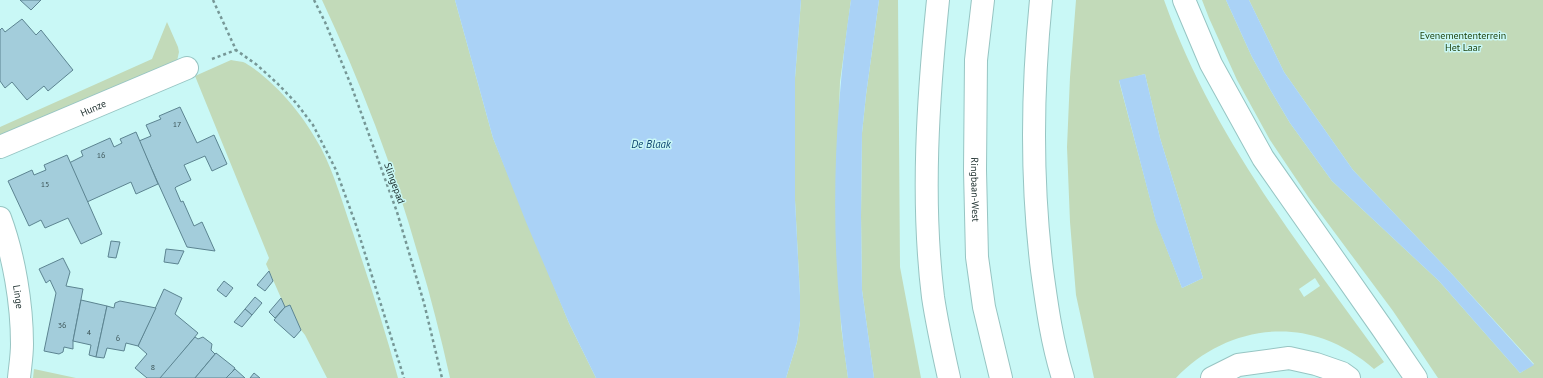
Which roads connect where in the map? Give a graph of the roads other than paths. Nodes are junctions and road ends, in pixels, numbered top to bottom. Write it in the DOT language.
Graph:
graph roads {
  1 [pos="938,0"];
  2 [pos="983,0"];
  3 [pos="1041,0"];
  4 [pos="1184,0"];
  5 [pos="187,68"];
  6 [pos="0,147"];
  7 [pos="0,218"];
  8 [pos="19,378"];
  9 [pos="949,378"];
  10 [pos="1001,378"];
  11 [pos="1063,378"];
  12 [pos="1212,378"];
  13 [pos="1349,378"];
  14 [pos="1416,378"];
  1 -- 9 [label="main road"];
  2 -- 10 [label="main road, Ringbaan-West"];
  3 -- 11 [label="main road"];
  4 -- 14 [label="main road"];
  5 -- 6 [label="main road, Hunze"];
  7 -- 8 [label="main road, Linge"];
  12 -- 13 [label="main road"];
}
